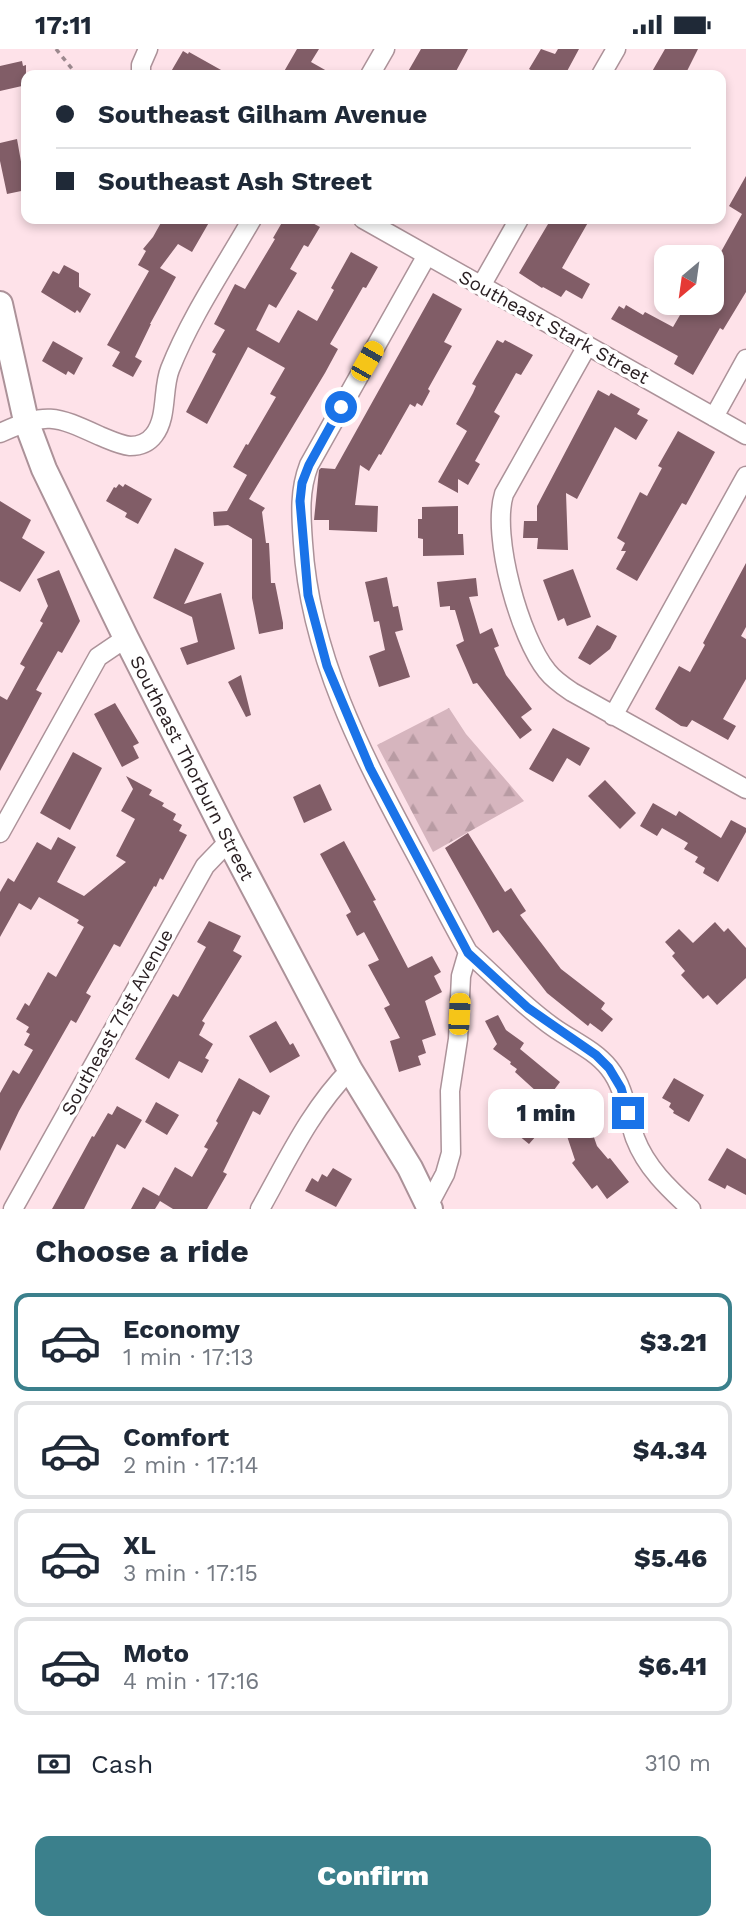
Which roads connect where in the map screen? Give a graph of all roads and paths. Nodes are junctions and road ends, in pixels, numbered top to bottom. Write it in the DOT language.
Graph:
graph roads {
  1 [pos="56,49"];
  2 [pos="148,49"];
  3 [pos="385,49"];
  4 [pos="616,49"];
  5 [pos="73,70"];
  6 [pos="141,70"];
  7 [pos="373,70"];
  8 [pos="604,70"];
  9 [pos="249,224"];
  10 [pos="372,224"];
  11 [pos="516,224"];
  12 [pos="427,255"];
  13 [pos="481,286"];
  14 [pos="0,305"];
  15 [pos="587,346"];
  16 [pos="746,359"];
  17 [pos="714,417"];
  18 [pos="26,421"];
  19 [pos="0,433"];
  20 [pos="746,435"];
  21 [pos="746,476"];
  22 [pos="126,638"];
  23 [pos="613,716"];
  24 [pos="746,789"];
  25 [pos="0,833"];
  26 [pos="229,841"];
  27 [pos="468,953"];
  28 [pos="350,1070"];
  29 [pos="431,1208"];
  30 [pos="13,1209"];
  31 [pos="260,1209"];
  32 [pos="691,1209"];
  1 -- 5 [label="path"];
  2 -- 6 [label="street"];
  3 -- 7 [label="street"];
  4 -- 8 [label="street"];
  9 -- 18 [label="street"];
  10 -- 12 [label="street, Southeast Stark Street"];
  11 -- 13 [label="street"];
  12 -- 13 [label="street, Southeast Stark Street"];
  12 -- 27 [label="street"];
  13 -- 15 [label="street, Southeast Stark Street"];
  14 -- 18 [label="main road, Southeast Thorburn Street"];
  15 -- 17 [label="street, Southeast Stark Street"];
  15 -- 23 [label="street"];
  16 -- 17 [label="street"];
  17 -- 20 [label="street, Southeast Stark Street"];
  18 -- 19 [label="street"];
  18 -- 22 [label="main road, Southeast Thorburn Street"];
  21 -- 23 [label="street"];
  22 -- 25 [label="street"];
  22 -- 26 [label="main road, Southeast Thorburn Street"];
  23 -- 24 [label="street"];
  26 -- 28 [label="main road, Southeast Thorburn Street"];
  26 -- 30 [label="street, Southeast 71st Avenue"];
  27 -- 29 [label="street"];
  27 -- 32 [label="street"];
  28 -- 29 [label="main road, Southeast Thorburn Street"];
  28 -- 31 [label="street"];
}
